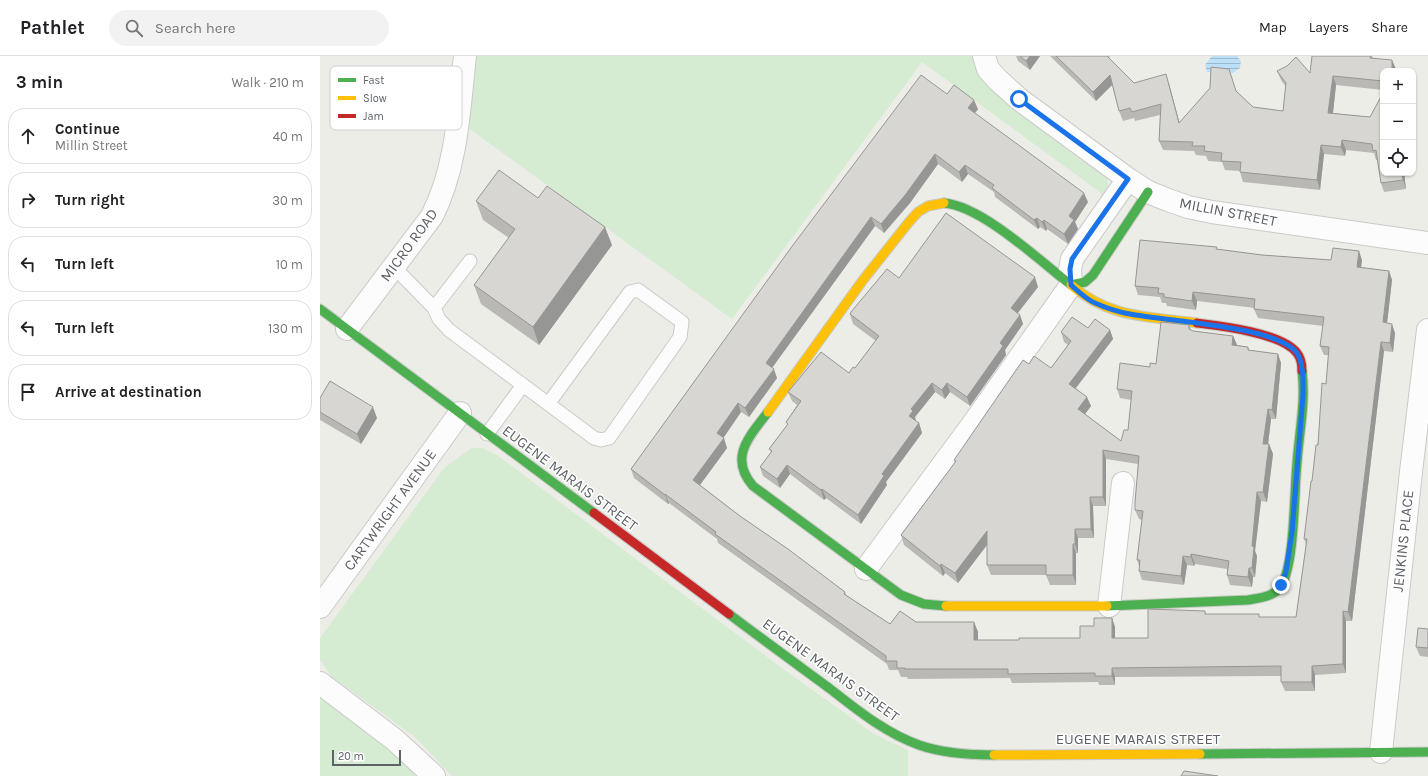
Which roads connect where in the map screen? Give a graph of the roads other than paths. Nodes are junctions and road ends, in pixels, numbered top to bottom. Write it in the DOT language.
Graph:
graph roads {
  1 [pos="465,56"];
  2 [pos="984,56"];
  3 [pos="462,79"];
  4 [pos="455,130"];
  5 [pos="1128,179"];
  6 [pos="1148,192"];
  7 [pos="1428,243"];
  8 [pos="470,261"];
  9 [pos="394,267"];
  10 [pos="1071,285"];
  11 [pos="434,308"];
  12 [pos="320,309"];
  13 [pos="347,329"];
  14 [pos="1428,330"];
  15 [pos="522,385"];
  16 [pos="548,404"];
  17 [pos="460,413"];
  18 [pos="487,434"];
  19 [pos="1419,472"];
  20 [pos="1123,483"];
  21 [pos="866,569"];
  22 [pos="1109,606"];
  23 [pos="320,607"];
  24 [pos="320,683"];
  25 [pos="1381,752"];
  26 [pos="1428,752"];
  27 [pos="434,776"];
  1 -- 3 [label="street, MICRO ROAD"];
  2 -- 5 [label="street, MILLIN STREET"];
  4 -- 9 [label="street, MICRO ROAD"];
  5 -- 6 [label="street, MILLIN STREET"];
  5 -- 10 [label="street"];
  6 -- 7 [label="street, MILLIN STREET"];
  6 -- 10 [label="street"];
  8 -- 11 [label="lane"];
  9 -- 11 [label="lane"];
  9 -- 13 [label="street, MICRO ROAD"];
  10 -- 21 [label="street"];
  10 -- 21 [label="street"];
  10 -- 22 [label="street"];
  11 -- 15 [label="lane"];
  12 -- 13 [label="street, EUGENE MARAIS STREET"];
  13 -- 17 [label="street, EUGENE MARAIS STREET"];
  14 -- 19 [label="street, JENKINS PLACE"];
  15 -- 16 [label="lane"];
  15 -- 18 [label="lane"];
  16 -- 16 [label="lane"];
  17 -- 18 [label="street, EUGENE MARAIS STREET"];
  17 -- 23 [label="street, CARTWRIGHT AVENUE"];
  18 -- 25 [label="street, EUGENE MARAIS STREET"];
  19 -- 25 [label="street, JENKINS PLACE"];
  20 -- 22 [label="street"];
  21 -- 22 [label="street"];
  24 -- 27 [label="street"];
  25 -- 26 [label="street, EUGENE MARAIS STREET"];
}
